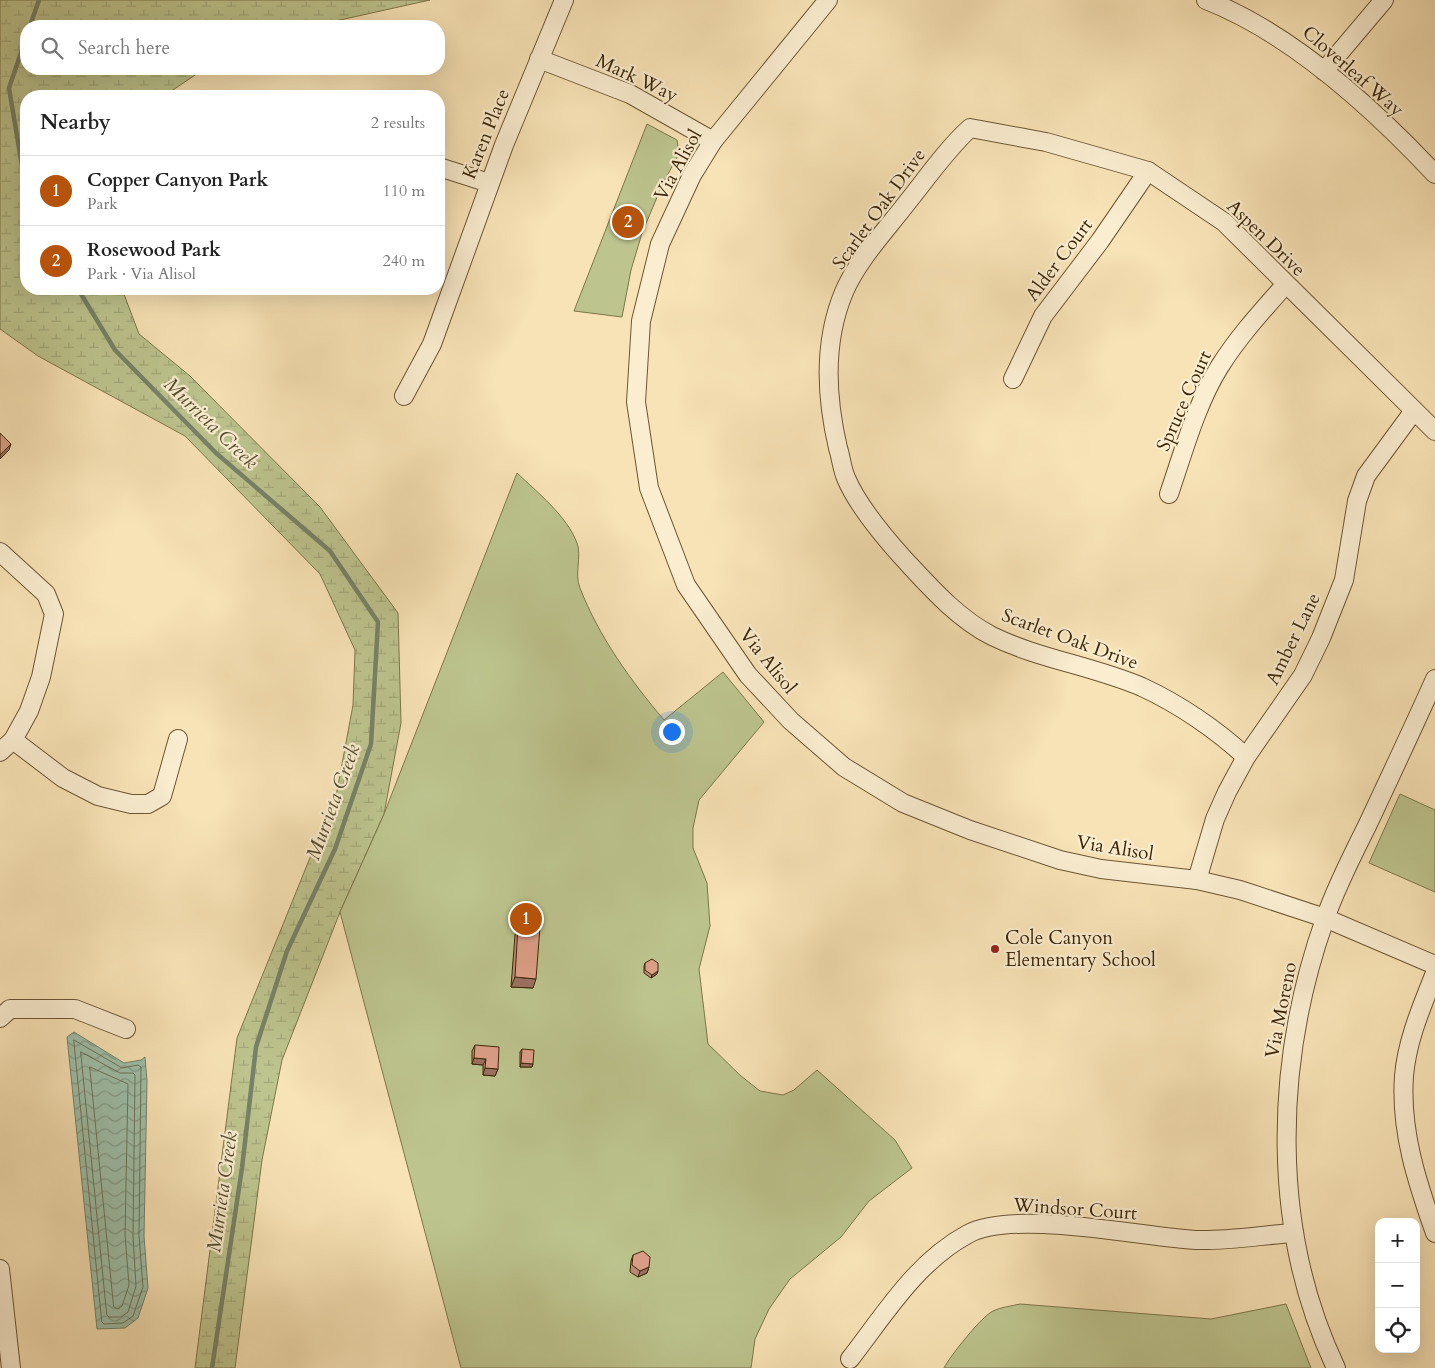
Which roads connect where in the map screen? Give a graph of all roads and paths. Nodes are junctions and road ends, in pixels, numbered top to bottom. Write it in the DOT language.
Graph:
graph roads {
  1 [pos="564,0"];
  2 [pos="828,0"];
  3 [pos="1206,0"];
  4 [pos="1384,0"];
  5 [pos="540,59"];
  6 [pos="1324,71"];
  7 [pos="970,128"];
  8 [pos="714,141"];
  9 [pos="445,169"];
  10 [pos="1148,170"];
  11 [pos="1435,174"];
  12 [pos="489,183"];
  13 [pos="1285,285"];
  14 [pos="1013,379"];
  15 [pos="404,396"];
  16 [pos="1413,412"];
  17 [pos="1435,431"];
  18 [pos="1169,494"];
  19 [pos="0,552"];
  20 [pos="1435,679"];
  21 [pos="178,739"];
  22 [pos="13,740"];
  23 [pos="0,752"];
  24 [pos="1246,757"];
  25 [pos="1197,880"];
  26 [pos="1325,918"];
  27 [pos="1435,965"];
  28 [pos="1435,973"];
  29 [pos="0,1018"];
  30 [pos="126,1029"];
  31 [pos="1294,1233"];
  32 [pos="1435,1233"];
  33 [pos="0,1268"];
  34 [pos="850,1359"];
  35 [pos="11,1368"];
  36 [pos="1336,1368"];
  1 -- 5 [label="street, Karen Place"];
  2 -- 8 [label="street, Via Alisol"];
  3 -- 6 [label="street, Cloverleaf Way"];
  4 -- 6 [label="street"];
  5 -- 8 [label="street, Mark Way"];
  5 -- 12 [label="street, Karen Place"];
  6 -- 11 [label="street, Cloverleaf Way"];
  7 -- 10 [label="street, Aspen Drive"];
  7 -- 24 [label="street, Scarlet Oak Drive"];
  8 -- 25 [label="street, Via Alisol"];
  9 -- 12 [label="street"];
  10 -- 13 [label="street, Aspen Drive"];
  10 -- 14 [label="street, Alder Court"];
  12 -- 15 [label="street, Karen Place"];
  13 -- 16 [label="street, Aspen Drive"];
  13 -- 18 [label="street, Spruce Court"];
  16 -- 17 [label="street, Aspen Drive"];
  16 -- 24 [label="street, Amber Lane"];
  19 -- 22 [label="street"];
  20 -- 26 [label="street, Via Moreno"];
  21 -- 22 [label="street"];
  22 -- 23 [label="street"];
  24 -- 25 [label="street, Amber Lane"];
  25 -- 26 [label="street, Via Alisol"];
  26 -- 27 [label="street, Via Alisol"];
  26 -- 31 [label="street, Via Moreno"];
  28 -- 32 [label="street"];
  29 -- 30 [label="street"];
  31 -- 34 [label="street, Windsor Court"];
  31 -- 36 [label="street, Via Moreno"];
  33 -- 35 [label="street"];
}
